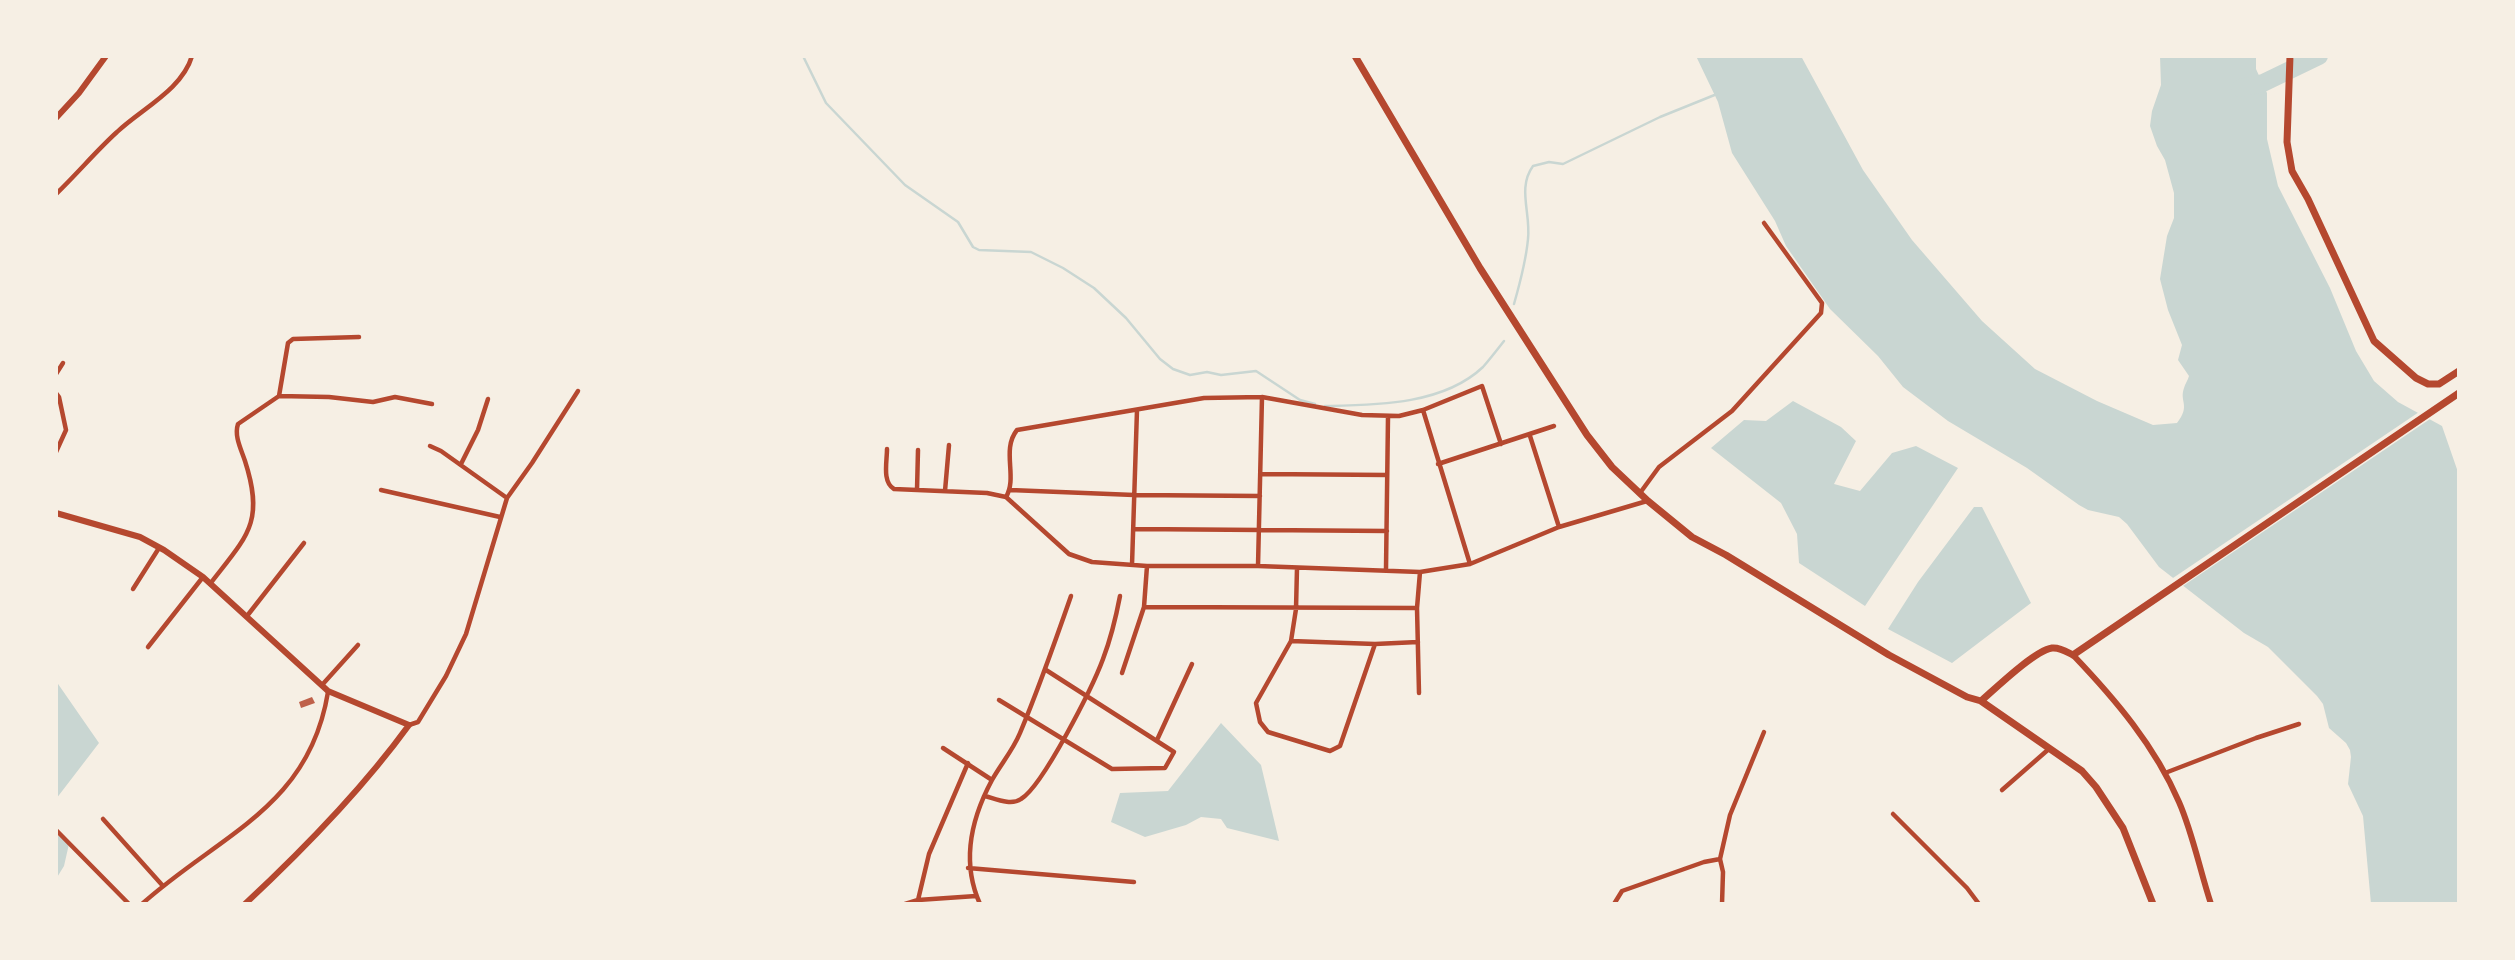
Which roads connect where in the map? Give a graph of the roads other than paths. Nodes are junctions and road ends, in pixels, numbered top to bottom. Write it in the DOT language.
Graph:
graph roads {
  1 [pos="106,56"];
  2 [pos="192,56"];
  3 [pos="1355,56"];
  4 [pos="2290,56"];
  5 [pos="56,118"];
  6 [pos="56,194"];
  7 [pos="1763,223"];
  8 [pos="359,337"];
  9 [pos="63,363"];
  10 [pos="2459,371"];
  11 [pos="56,374"];
  12 [pos="578,391"];
  13 [pos="56,393"];
  14 [pos="2459,393"];
  15 [pos="279,396"];
  16 [pos="1262,397"];
  17 [pos="488,399"];
  18 [pos="432,404"];
  19 [pos="1423,410"];
  20 [pos="1137,411"];
  21 [pos="1388,417"];
  22 [pos="1554,426"];
  23 [pos="1530,436"];
  24 [pos="1501,444"];
  25 [pos="430,446"];
  26 [pos="949,446"];
  27 [pos="887,449"];
  28 [pos="918,450"];
  29 [pos="56,452"];
  30 [pos="461,464"];
  31 [pos="1438,464"];
  32 [pos="1261,474"];
  33 [pos="1387,475"];
  34 [pos="381,490"];
  35 [pos="917,490"];
  36 [pos="1010,490"];
  37 [pos="945,491"];
  38 [pos="1640,494"];
  39 [pos="1135,495"];
  40 [pos="1260,496"];
  41 [pos="1006,497"];
  42 [pos="507,498"];
  43 [pos="1648,501"];
  44 [pos="56,513"];
  45 [pos="500,517"];
  46 [pos="1559,527"];
  47 [pos="1134,529"];
  48 [pos="1259,529"];
  49 [pos="1387,531"];
  50 [pos="304,543"];
  51 [pos="159,548"];
  52 [pos="1470,564"];
  53 [pos="1132,565"];
  54 [pos="1147,566"];
  55 [pos="1258,566"];
  56 [pos="1297,568"];
  57 [pos="1386,569"];
  58 [pos="1420,572"];
  59 [pos="203,577"];
  60 [pos="210,584"];
  61 [pos="133,589"];
  62 [pos="1071,596"];
  63 [pos="1120,596"];
  64 [pos="1144,607"];
  65 [pos="1417,608"];
  66 [pos="1296,609"];
  67 [pos="247,616"];
  68 [pos="1292,641"];
  69 [pos="1418,642"];
  70 [pos="1375,644"];
  71 [pos="358,645"];
  72 [pos="148,647"];
  73 [pos="2073,655"];
  74 [pos="1192,664"];
  75 [pos="1046,670"];
  76 [pos="1122,673"];
  77 [pos="322,685"];
  78 [pos="328,691"];
  79 [pos="1419,693"];
  80 [pos="1086,694"];
  81 [pos="999,700"];
  82 [pos="1981,701"];
  83 [pos="1026,715"];
  84 [pos="2299,724"];
  85 [pos="409,726"];
  86 [pos="1764,732"];
  87 [pos="1064,739"];
  88 [pos="1157,740"];
  89 [pos="943,748"];
  90 [pos="2051,748"];
  91 [pos="968,763"];
  92 [pos="2165,773"];
  93 [pos="992,780"];
  94 [pos="2002,790"];
  95 [pos="985,796"];
  96 [pos="1893,814"];
  97 [pos="103,819"];
  98 [pos="56,830"];
  99 [pos="1720,859"];
  100 [pos="968,868"];
  101 [pos="1134,882"];
  102 [pos="163,886"];
  103 [pos="976,896"];
  104 [pos="918,900"];
  105 [pos="129,904"];
  106 [pos="142,904"];
  107 [pos="245,904"];
  108 [pos="905,904"];
  109 [pos="980,904"];
  110 [pos="1614,904"];
  111 [pos="1722,904"];
  112 [pos="1979,904"];
  113 [pos="2152,904"];
  114 [pos="2211,904"];
  1 -- 5 [label="street"];
  2 -- 6 [label="street"];
  3 -- 38 [label="main road"];
  4 -- 10 [label="main road"];
  7 -- 38 [label="street"];
  8 -- 15 [label="street"];
  9 -- 11 [label="street"];
  12 -- 42 [label="street"];
  13 -- 29 [label="street"];
  14 -- 73 [label="main road"];
  15 -- 18 [label="street"];
  15 -- 60 [label="street"];
  16 -- 20 [label="street"];
  16 -- 21 [label="street"];
  16 -- 32 [label="street"];
  17 -- 30 [label="street"];
  19 -- 21 [label="street"];
  19 -- 24 [label="street"];
  19 -- 31 [label="street"];
  20 -- 36 [label="street"];
  20 -- 39 [label="street"];
  21 -- 33 [label="street"];
  22 -- 23 [label="street"];
  23 -- 24 [label="street"];
  23 -- 46 [label="street"];
  24 -- 31 [label="street"];
  25 -- 30 [label="street"];
  26 -- 37 [label="street"];
  27 -- 35 [label="street"];
  28 -- 35 [label="street"];
  30 -- 42 [label="street"];
  31 -- 52 [label="street"];
  32 -- 33 [label="street"];
  32 -- 40 [label="street"];
  33 -- 49 [label="street"];
  34 -- 45 [label="street"];
  35 -- 37 [label="street"];
  36 -- 39 [label="street"];
  36 -- 41 [label="street"];
  37 -- 41 [label="street"];
  38 -- 43 [label="main road"];
  39 -- 40 [label="street"];
  39 -- 47 [label="street"];
  40 -- 48 [label="street"];
  41 -- 53 [label="street"];
  42 -- 45 [label="street"];
  43 -- 46 [label="street"];
  43 -- 82 [label="main road"];
  44 -- 51 [label="street"];
  45 -- 85 [label="street"];
  46 -- 52 [label="street"];
  47 -- 48 [label="street"];
  47 -- 53 [label="street"];
  48 -- 49 [label="street"];
  48 -- 55 [label="street"];
  49 -- 57 [label="street"];
  50 -- 67 [label="street"];
  51 -- 59 [label="street"];
  51 -- 61 [label="street"];
  52 -- 58 [label="street"];
  53 -- 54 [label="street"];
  54 -- 55 [label="street"];
  54 -- 64 [label="street"];
  55 -- 56 [label="street"];
  56 -- 57 [label="street"];
  56 -- 66 [label="street"];
  57 -- 58 [label="street"];
  58 -- 65 [label="street"];
  59 -- 60 [label="street"];
  59 -- 72 [label="street"];
  60 -- 67 [label="street"];
  62 -- 75 [label="street"];
  63 -- 80 [label="street"];
  64 -- 66 [label="street"];
  64 -- 76 [label="street"];
  65 -- 66 [label="street"];
  65 -- 69 [label="street"];
  66 -- 68 [label="street"];
  67 -- 77 [label="street"];
  68 -- 70 [label="street"];
  68 -- 70 [label="street"];
  69 -- 70 [label="street"];
  69 -- 79 [label="street"];
  71 -- 77 [label="street"];
  73 -- 82 [label="main road"];
  73 -- 92 [label="street"];
  74 -- 88 [label="street"];
  75 -- 80 [label="street"];
  75 -- 83 [label="street"];
  77 -- 78 [label="street"];
  78 -- 85 [label="street"];
  78 -- 102 [label="street"];
  80 -- 87 [label="street"];
  80 -- 88 [label="street"];
  81 -- 83 [label="street"];
  82 -- 90 [label="main road"];
  83 -- 87 [label="street"];
  83 -- 93 [label="street"];
  84 -- 92 [label="street"];
  85 -- 107 [label="street"];
  86 -- 99 [label="street"];
  87 -- 88 [label="street"];
  87 -- 95 [label="street"];
  89 -- 91 [label="street"];
  90 -- 94 [label="street"];
  90 -- 113 [label="main road"];
  91 -- 93 [label="street"];
  91 -- 104 [label="street"];
  92 -- 114 [label="street"];
  93 -- 95 [label="street"];
  95 -- 100 [label="street"];
  96 -- 112 [label="street"];
  97 -- 102 [label="street"];
  98 -- 105 [label="street"];
  99 -- 110 [label="street"];
  99 -- 111 [label="street"];
  100 -- 101 [label="street"];
  100 -- 103 [label="street"];
  102 -- 106 [label="street"];
  103 -- 104 [label="street"];
  103 -- 109 [label="street"];
  104 -- 108 [label="street"];
}
